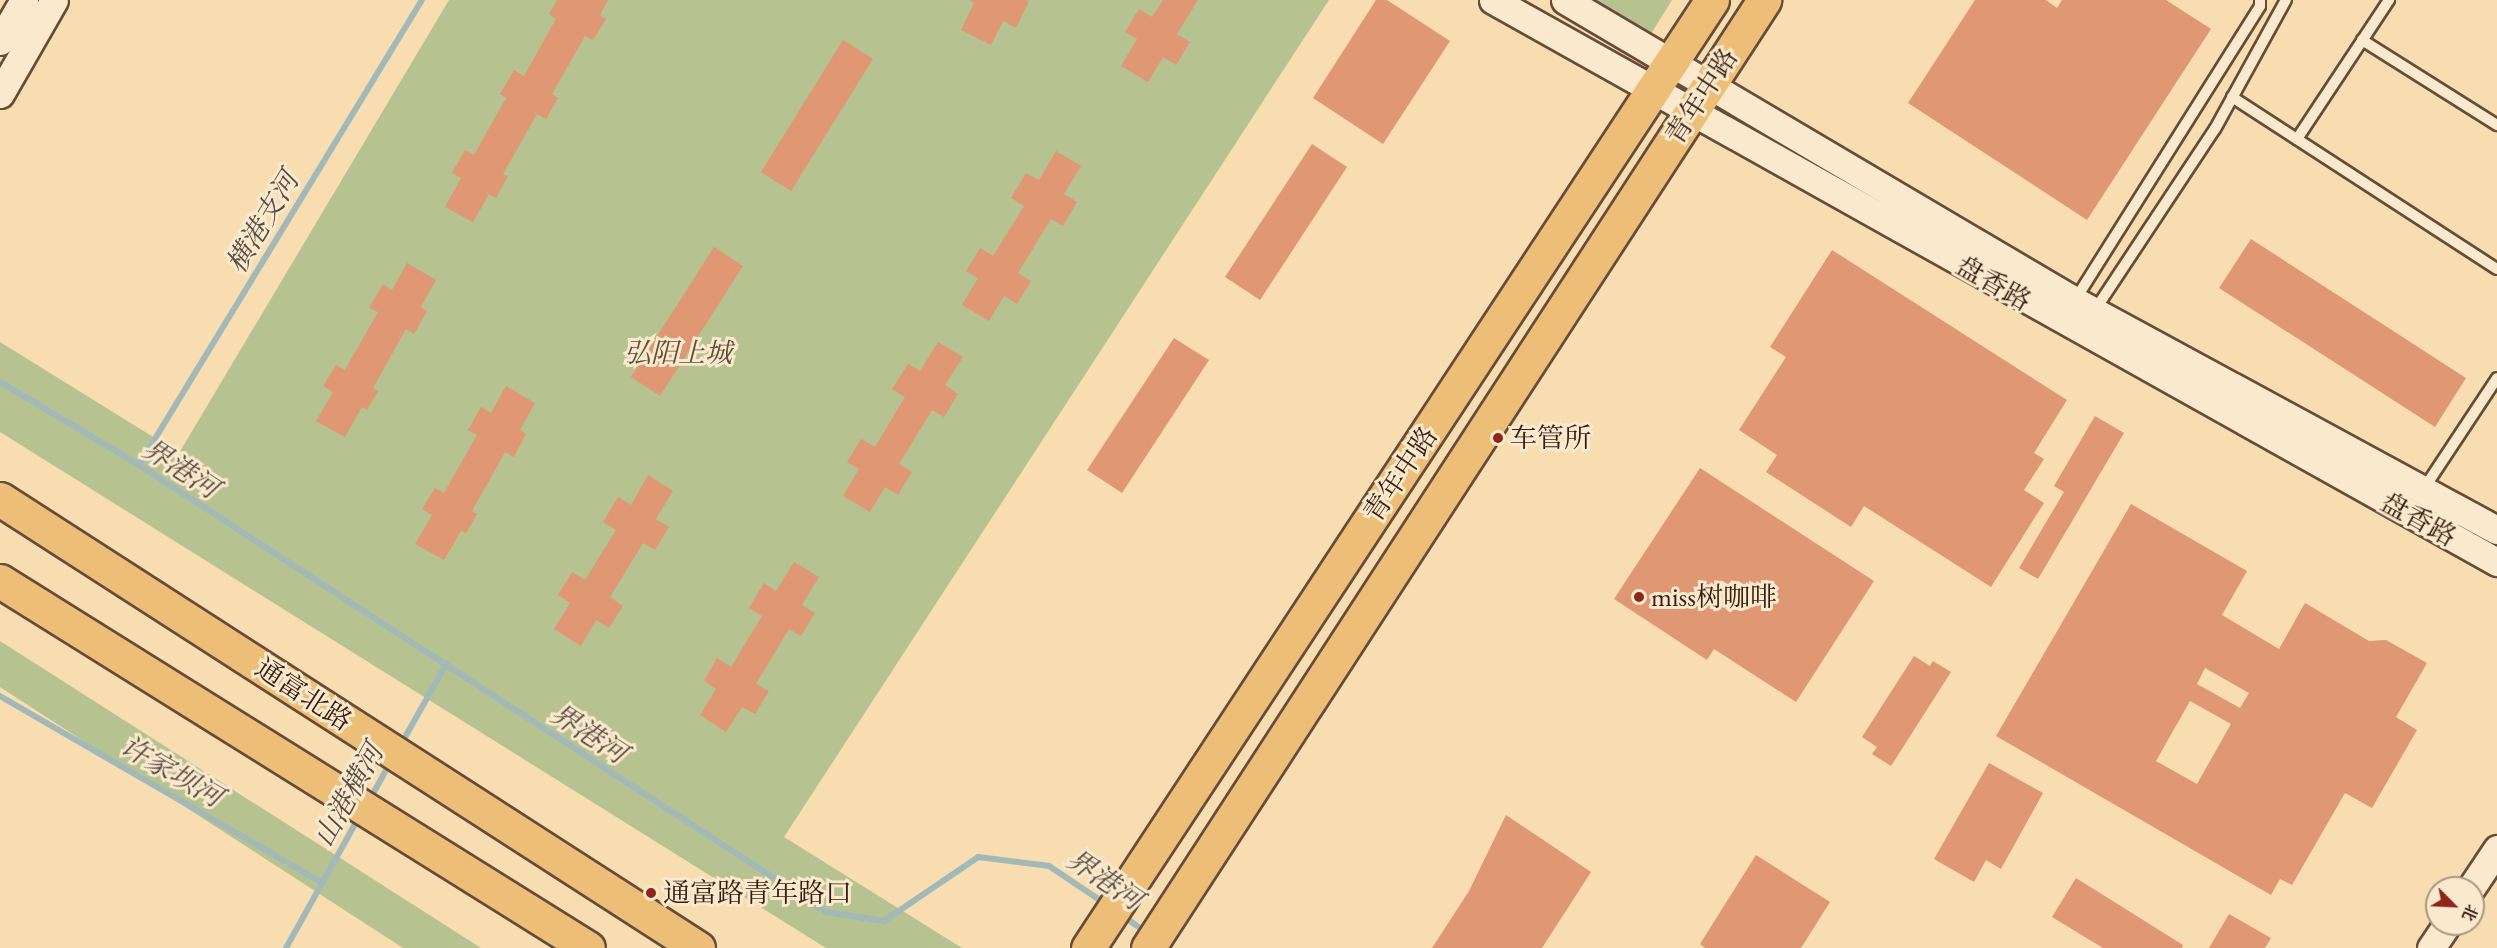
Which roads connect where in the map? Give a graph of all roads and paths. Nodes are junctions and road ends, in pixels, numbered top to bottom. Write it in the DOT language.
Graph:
graph roads {
  1 [pos="24,0"];
  2 [pos="54,0"];
  3 [pos="1493,0"];
  4 [pos="1565,0"];
  5 [pos="1712,0"];
  6 [pos="1764,0"];
  7 [pos="2260,0"];
  8 [pos="2286,0"];
  9 [pos="2389,0"];
  10 [pos="2362,40"];
  11 [pos="0,41"];
  12 [pos="1673,61"];
  13 [pos="1708,84"];
  14 [pos="1654,90"];
  15 [pos="0,94"];
  16 [pos="2232,97"];
  17 [pos="1690,112"];
  18 [pos="2497,125"];
  19 [pos="2297,139"];
  20 [pos="2497,269"];
  21 [pos="2081,314"];
  22 [pos="2497,378"];
  23 [pos="0,499"];
  24 [pos="2416,502"];
  25 [pos="2497,530"];
  26 [pos="2497,562"];
  27 [pos="0,581"];
  28 [pos="2497,849"];
  29 [pos="2479,876"];
  30 [pos="588,948"];
  31 [pos="698,948"];
  32 [pos="1088,948"];
  33 [pos="1148,948"];
  1 -- 11 [label="street"];
  2 -- 15 [label="street"];
  3 -- 14 [label="street, 盘香路"];
  4 -- 12 [label="street, 盘香路"];
  5 -- 12 [label="main road, 青年中路"];
  6 -- 13 [label="main road, 青年中路"];
  7 -- 21 [label="lane"];
  8 -- 16 [label="lane"];
  9 -- 10 [label="lane"];
  10 -- 18 [label="lane"];
  10 -- 19 [label="lane"];
  12 -- 13 [label="street, 盘香路"];
  12 -- 14 [label="main road, 青年中路"];
  13 -- 17 [label="main road, 青年中路"];
  13 -- 21 [label="street, 盘香路"];
  14 -- 17 [label="street, 盘香路"];
  14 -- 32 [label="main road, 青年中路"];
  16 -- 19 [label="lane"];
  16 -- 21 [label="lane"];
  17 -- 21 [label="street, 盘香路"];
  17 -- 33 [label="main road, 青年中路"];
  19 -- 20 [label="lane"];
  21 -- 24 [label="street, 盘香路"];
  22 -- 24 [label="lane"];
  23 -- 31 [label="main road, 通富北路"];
  24 -- 25 [label="street, 盘香路"];
  24 -- 26 [label="street, 盘香路"];
  27 -- 30 [label="main road"];
  28 -- 29 [label="street"];
}
